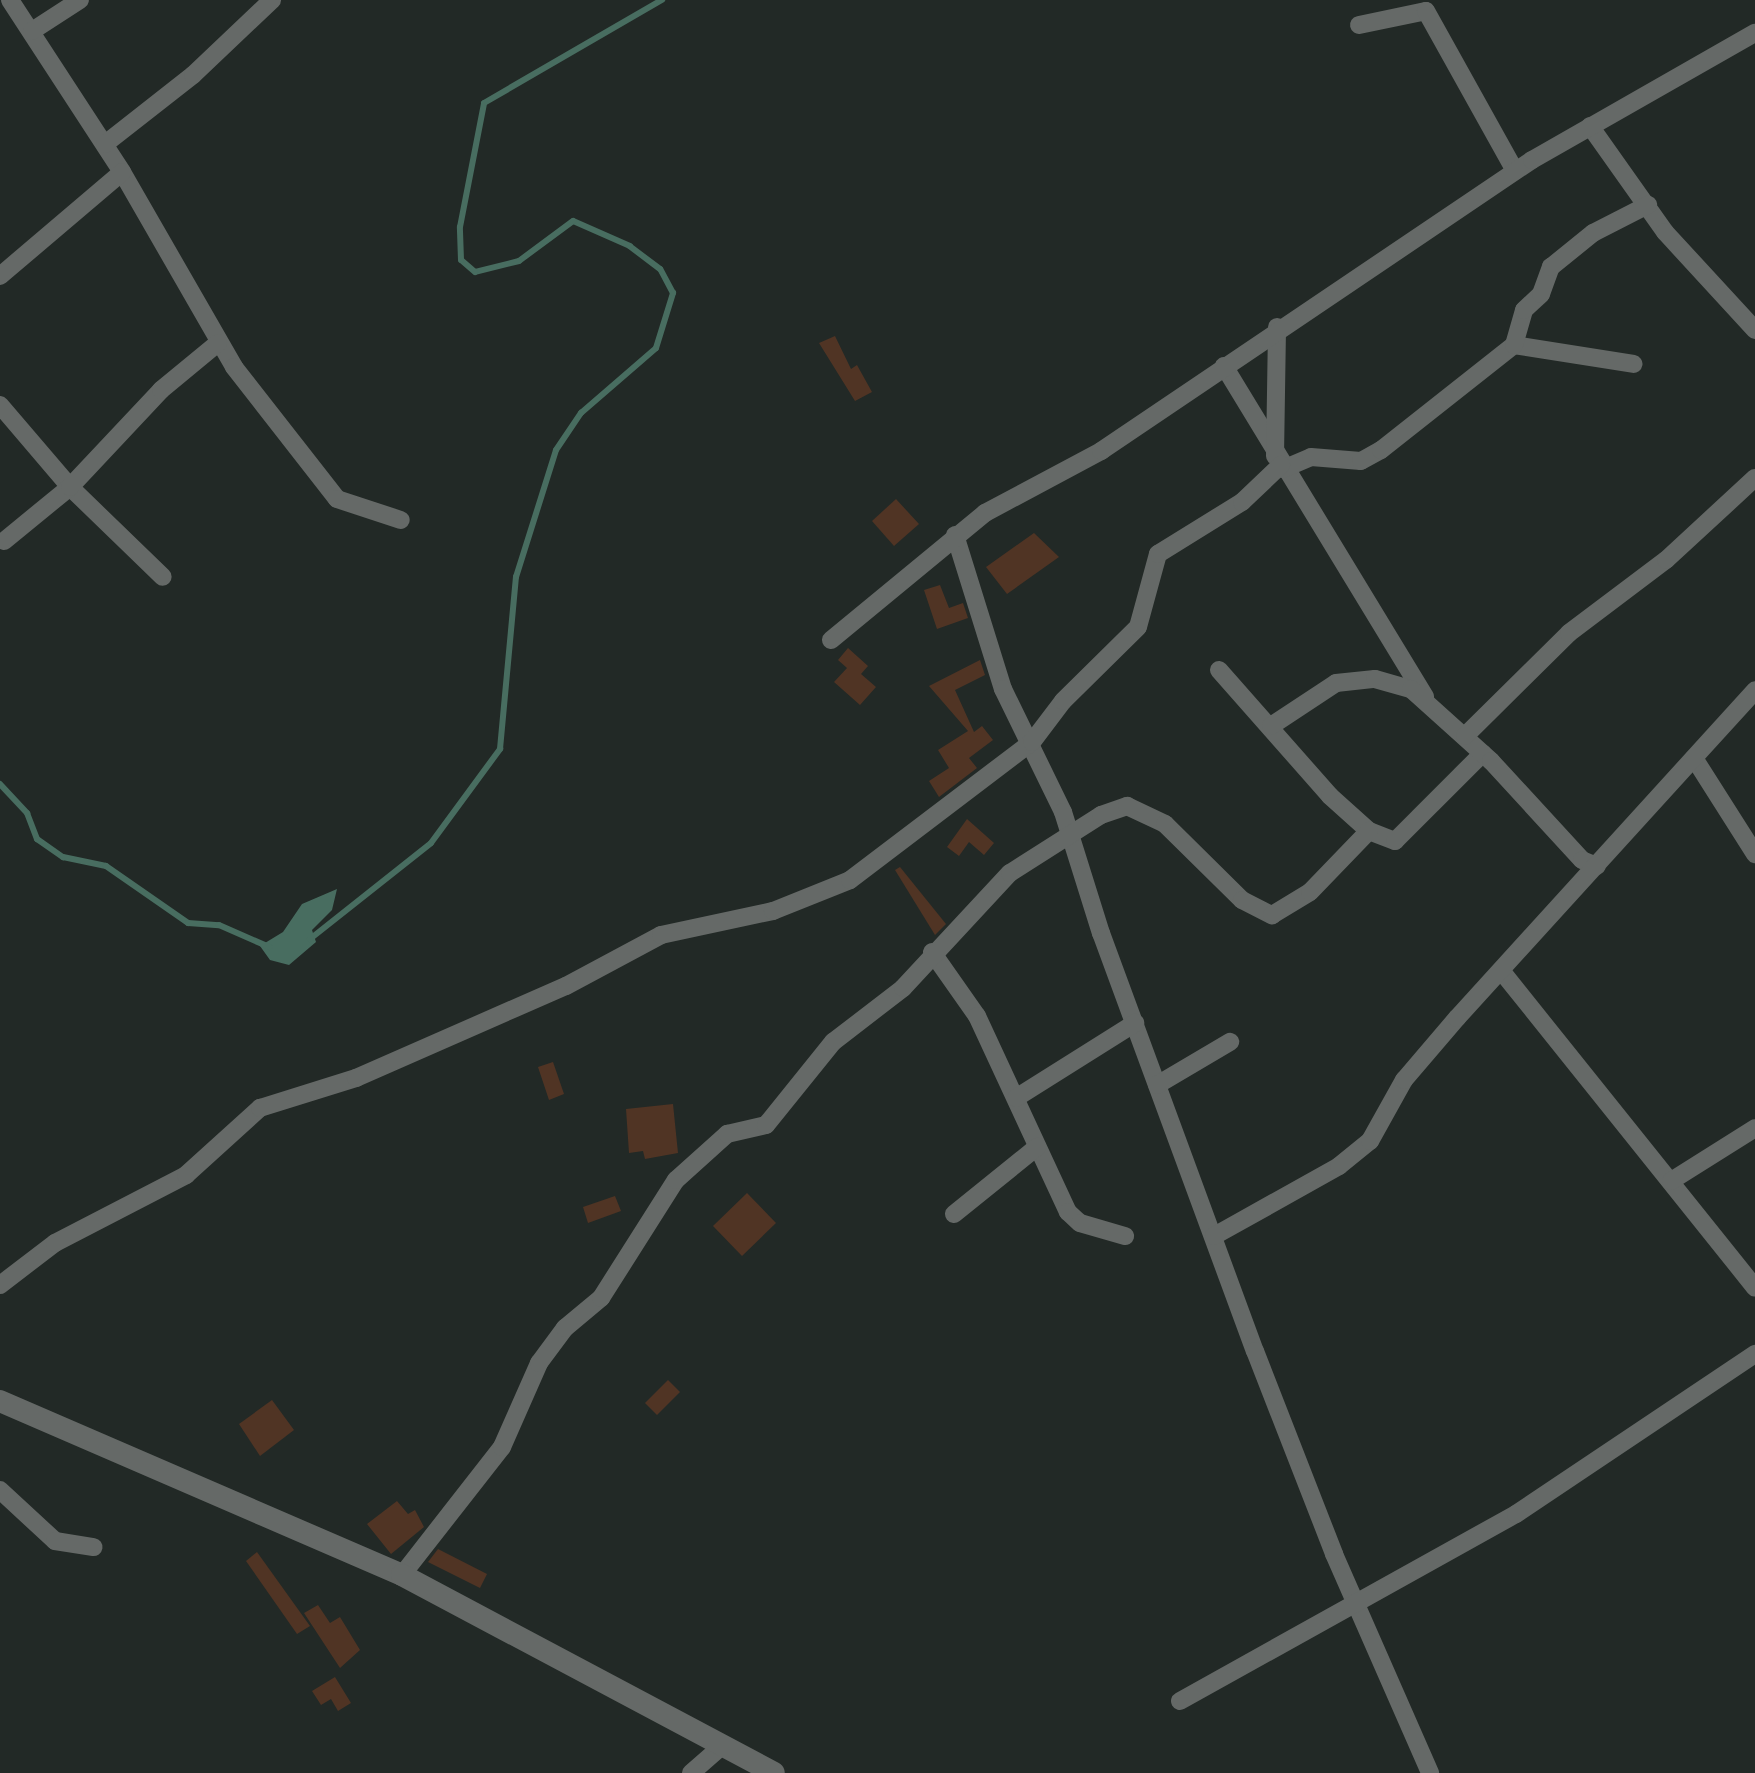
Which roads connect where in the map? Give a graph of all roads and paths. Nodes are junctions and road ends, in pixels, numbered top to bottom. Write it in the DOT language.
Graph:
graph roads {
  1 [pos="10,0"];
  2 [pos="80,0"];
  3 [pos="272,0"];
  4 [pos="1360,25"];
  5 [pos="32,31"];
  6 [pos="1755,32"];
  7 [pos="1590,126"];
  8 [pos="105,144"];
  9 [pos="122,172"];
  10 [pos="1515,172"];
  11 [pos="1648,205"];
  12 [pos="0,276"];
  13 [pos="1277,328"];
  14 [pos="1755,330"];
  15 [pos="218,343"];
  16 [pos="1514,345"];
  17 [pos="1634,364"];
  18 [pos="1224,366"];
  19 [pos="0,405"];
  20 [pos="1280,464"];
  21 [pos="1755,478"];
  22 [pos="70,487"];
  23 [pos="401,520"];
  24 [pos="956,534"];
  25 [pos="4,541"];
  26 [pos="163,577"];
  27 [pos="831,640"];
  28 [pos="1219,670"];
  29 [pos="1755,690"];
  30 [pos="1425,698"];
  31 [pos="1272,726"];
  32 [pos="1465,736"];
  33 [pos="1032,742"];
  34 [pos="1483,754"];
  35 [pos="1694,758"];
  36 [pos="1369,831"];
  37 [pos="1071,840"];
  38 [pos="1755,854"];
  39 [pos="1597,866"];
  40 [pos="932,952"];
  41 [pos="1502,972"];
  42 [pos="1136,1023"];
  43 [pos="1230,1042"];
  44 [pos="1156,1085"];
  45 [pos="1016,1098"];
  46 [pos="1755,1128"];
  47 [pos="1037,1147"];
  48 [pos="1672,1181"];
  49 [pos="954,1214"];
  50 [pos="1125,1236"];
  51 [pos="1214,1236"];
  52 [pos="0,1285"];
  53 [pos="1755,1288"];
  54 [pos="1755,1354"];
  55 [pos="0,1401"];
  56 [pos="0,1490"];
  57 [pos="94,1547"];
  58 [pos="402,1575"];
  59 [pos="1357,1601"];
  60 [pos="1180,1701"];
  61 [pos="722,1746"];
  62 [pos="691,1773"];
  63 [pos="774,1773"];
  64 [pos="1430,1773"];
  1 -- 5 [label="street"];
  2 -- 5 [label="street"];
  3 -- 8 [label="street"];
  4 -- 10 [label="street"];
  5 -- 8 [label="street"];
  6 -- 7 [label="street"];
  7 -- 10 [label="street"];
  7 -- 11 [label="street"];
  8 -- 9 [label="street"];
  9 -- 12 [label="street"];
  9 -- 15 [label="street"];
  10 -- 13 [label="street"];
  11 -- 14 [label="street"];
  11 -- 16 [label="street"];
  13 -- 18 [label="street"];
  13 -- 20 [label="street"];
  15 -- 22 [label="street"];
  15 -- 23 [label="street"];
  16 -- 17 [label="street"];
  16 -- 20 [label="street"];
  18 -- 20 [label="street"];
  18 -- 24 [label="street"];
  19 -- 22 [label="street"];
  20 -- 30 [label="street"];
  20 -- 33 [label="street"];
  21 -- 32 [label="street"];
  22 -- 25 [label="street"];
  22 -- 26 [label="street"];
  24 -- 27 [label="street"];
  24 -- 33 [label="street"];
  28 -- 31 [label="street"];
  29 -- 35 [label="street"];
  30 -- 31 [label="street"];
  30 -- 32 [label="street"];
  31 -- 36 [label="street"];
  32 -- 34 [label="street"];
  33 -- 37 [label="street"];
  33 -- 52 [label="street"];
  34 -- 36 [label="street"];
  34 -- 39 [label="street"];
  35 -- 38 [label="street"];
  35 -- 39 [label="street"];
  36 -- 37 [label="street"];
  37 -- 40 [label="street"];
  37 -- 42 [label="street"];
  39 -- 41 [label="street"];
  40 -- 45 [label="street"];
  40 -- 58 [label="street"];
  41 -- 48 [label="street"];
  41 -- 51 [label="street"];
  42 -- 44 [label="street"];
  42 -- 45 [label="street"];
  43 -- 44 [label="street"];
  44 -- 51 [label="street"];
  45 -- 47 [label="street"];
  46 -- 48 [label="street"];
  47 -- 49 [label="street"];
  47 -- 50 [label="street"];
  48 -- 53 [label="street"];
  51 -- 59 [label="street"];
  54 -- 59 [label="street"];
  55 -- 58 [label="street"];
  56 -- 57 [label="street"];
  58 -- 61 [label="street"];
  59 -- 60 [label="street"];
  59 -- 64 [label="street"];
  61 -- 62 [label="street"];
  61 -- 63 [label="street"];
}
